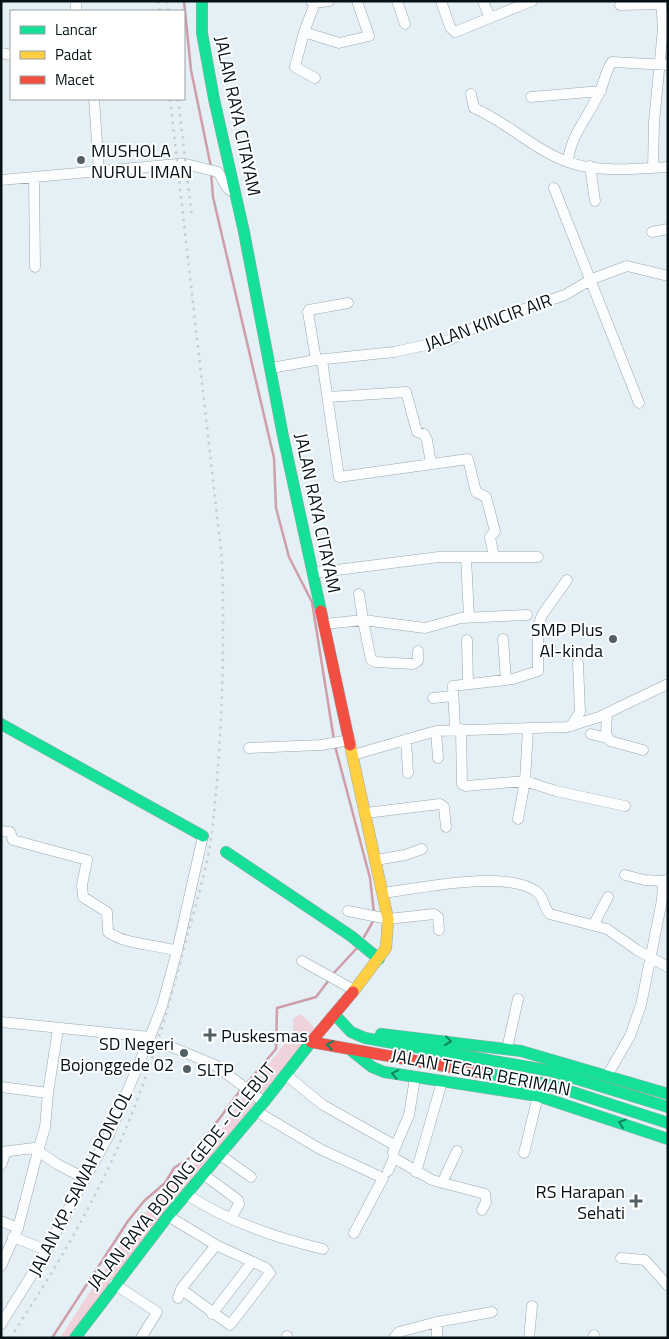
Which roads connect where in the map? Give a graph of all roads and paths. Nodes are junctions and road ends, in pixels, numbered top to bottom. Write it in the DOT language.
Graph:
graph roads {
  1 [pos="202,1"];
  2 [pos="329,1"];
  3 [pos="357,1"];
  4 [pos="397,1"];
  5 [pos="441,1"];
  6 [pos="483,1"];
  7 [pos="313,2"];
  8 [pos="527,2"];
  9 [pos="661,3"];
  10 [pos="620,5"];
  11 [pos="490,18"];
  12 [pos="405,24"];
  13 [pos="304,32"];
  14 [pos="664,65"];
  15 [pos="315,78"];
  16 [pos="600,90"];
  17 [pos="470,94"];
  18 [pos="531,97"];
  19 [pos="94,100"];
  20 [pos="568,162"];
  21 [pos="590,166"];
  22 [pos="668,167"];
  23 [pos="653,168"];
  24 [pos="99,171"];
  25 [pos="34,178"];
  26 [pos="1,180"];
  27 [pos="554,188"];
  28 [pos="235,193"];
  29 [pos="595,202"];
  30 [pos="668,230"];
  31 [pos="652,232"];
  32 [pos="35,267"];
  33 [pos="668,276"];
  34 [pos="592,279"];
  35 [pos="348,303"];
  36 [pos="319,360"];
  37 [pos="271,368"];
  38 [pos="329,398"];
  39 [pos="639,403"];
  40 [pos="432,464"];
  41 [pos="466,557"];
  42 [pos="494,557"];
  43 [pos="538,557"];
  44 [pos="313,573"];
  45 [pos="567,580"];
  46 [pos="359,594"];
  47 [pos="527,615"];
  48 [pos="469,617"];
  49 [pos="362,620"];
  50 [pos="324,624"];
  51 [pos="503,639"];
  52 [pos="466,640"];
  53 [pos="418,651"];
  54 [pos="578,663"];
  55 [pos="506,680"];
  56 [pos="468,684"];
  57 [pos="668,684"];
  58 [pos="452,696"];
  59 [pos="433,698"];
  60 [pos="608,713"];
  61 [pos="1,724"];
  62 [pos="565,727"];
  63 [pos="458,729"];
  64 [pos="528,729"];
  65 [pos="436,731"];
  66 [pos="591,734"];
  67 [pos="607,738"];
  68 [pos="406,739"];
  69 [pos="345,741"];
  70 [pos="249,748"];
  71 [pos="643,750"];
  72 [pos="353,755"];
  73 [pos="438,758"];
  74 [pos="408,772"];
  75 [pos="525,781"];
  76 [pos="625,806"];
  77 [pos="366,813"];
  78 [pos="518,819"];
  79 [pos="446,827"];
  80 [pos="1,831"];
  81 [pos="203,836"];
  82 [pos="422,849"];
  83 [pos="226,852"];
  84 [pos="376,860"];
  85 [pos="625,875"];
  86 [pos="666,880"];
  87 [pos="384,893"];
  88 [pos="608,896"];
  89 [pos="348,910"];
  90 [pos="384,919"];
  91 [pos="594,924"];
  92 [pos="439,930"];
  93 [pos="177,951"];
  94 [pos="650,957"];
  95 [pos="378,959"];
  96 [pos="302,961"];
  97 [pos="668,967"];
  98 [pos="354,990"];
  99 [pos="518,999"];
  100 [pos="334,1015"];
  101 [pos="1,1022"];
  102 [pos="58,1029"];
  103 [pos="150,1037"];
  104 [pos="365,1038"];
  105 [pos="311,1042"];
  106 [pos="167,1045"];
  107 [pos="507,1048"];
  108 [pos="350,1050"];
  109 [pos="521,1051"];
  110 [pos="518,1064"];
  111 [pos="286,1075"];
  112 [pos="607,1076"];
  113 [pos="415,1078"];
  114 [pos="516,1078"];
  115 [pos="442,1082"];
  116 [pos="1,1087"];
  117 [pos="514,1092"];
  118 [pos="48,1093"];
  119 [pos="668,1094"];
  120 [pos="538,1096"];
  121 [pos="260,1107"];
  122 [pos="668,1107"];
  123 [pos="668,1123"];
  124 [pos="668,1139"];
  125 [pos="396,1146"];
  126 [pos="457,1150"];
  127 [pos="38,1151"];
  128 [pos="4,1152"];
  129 [pos="524,1153"];
  130 [pos="219,1154"];
  131 [pos="394,1158"];
  132 [pos="1,1165"];
  133 [pos="388,1171"];
  134 [pos="416,1172"];
  135 [pos="203,1174"];
  136 [pos="251,1177"];
  137 [pos="84,1178"];
  138 [pos="442,1183"];
  139 [pos="186,1194"];
  140 [pos="482,1210"];
  141 [pos="168,1216"];
  142 [pos="231,1218"];
  143 [pos="1,1221"];
  144 [pos="15,1233"];
  145 [pos="354,1233"];
  146 [pos="216,1245"];
  147 [pos="323,1249"];
  148 [pos="46,1250"];
  149 [pos="621,1258"];
  150 [pos="252,1262"];
  151 [pos="1,1266"];
  152 [pos="114,1284"];
  153 [pos="668,1286"];
  154 [pos="532,1306"];
  155 [pos="492,1312"];
  156 [pos="212,1314"];
  157 [pos="437,1322"];
  158 [pos="1,1324"];
  159 [pos="75,1338"];
  160 [pos="140,1338"];
  161 [pos="394,1338"];
  162 [pos="437,1338"];
  163 [pos="529,1338"];
  1 -- 28 [label="main road, JALAN RAYA CITAYAM"];
  2 -- 7 [label="street"];
  3 -- 13 [label="street"];
  4 -- 12 [label="street"];
  5 -- 11 [label="street"];
  6 -- 11 [label="street"];
  7 -- 13 [label="street"];
  8 -- 11 [label="street"];
  9 -- 10 [label="street"];
  9 -- 14 [label="street"];
  13 -- 15 [label="street"];
  14 -- 16 [label="street"];
  14 -- 23 [label="street"];
  16 -- 18 [label="street"];
  16 -- 20 [label="street"];
  17 -- 20 [label="street"];
  19 -- 24 [label="street"];
  20 -- 21 [label="street"];
  21 -- 23 [label="street"];
  21 -- 29 [label="street"];
  22 -- 23 [label="street"];
  24 -- 25 [label="street"];
  24 -- 28 [label="street"];
  25 -- 26 [label="street"];
  25 -- 32 [label="street"];
  27 -- 34 [label="street"];
  28 -- 37 [label="main road, JALAN RAYA CITAYAM"];
  30 -- 31 [label="street"];
  33 -- 34 [label="street, JALAN KINCIR AIR"];
  34 -- 36 [label="street, JALAN KINCIR AIR"];
  34 -- 39 [label="street"];
  35 -- 36 [label="street"];
  36 -- 37 [label="street, JALAN KINCIR AIR"];
  36 -- 38 [label="street"];
  37 -- 44 [label="main road, JALAN RAYA CITAYAM"];
  38 -- 40 [label="street"];
  38 -- 40 [label="street"];
  40 -- 42 [label="street"];
  41 -- 42 [label="street"];
  41 -- 44 [label="street"];
  41 -- 48 [label="street"];
  42 -- 43 [label="street"];
  44 -- 50 [label="main road, JALAN RAYA CITAYAM"];
  45 -- 55 [label="street"];
  46 -- 49 [label="street"];
  47 -- 48 [label="street"];
  48 -- 49 [label="street"];
  49 -- 50 [label="street"];
  49 -- 53 [label="street"];
  50 -- 69 [label="main road, JALAN RAYA CITAYAM"];
  51 -- 55 [label="street"];
  52 -- 56 [label="street"];
  54 -- 62 [label="street"];
  55 -- 56 [label="street"];
  56 -- 58 [label="street"];
  57 -- 60 [label="street"];
  58 -- 59 [label="street"];
  58 -- 63 [label="street"];
  60 -- 62 [label="street"];
  60 -- 67 [label="street"];
  61 -- 81 [label="main road"];
  62 -- 64 [label="street"];
  63 -- 64 [label="street"];
  63 -- 65 [label="street"];
  63 -- 75 [label="street"];
  64 -- 75 [label="street"];
  65 -- 68 [label="street"];
  65 -- 73 [label="street"];
  66 -- 67 [label="street"];
  67 -- 71 [label="street"];
  68 -- 72 [label="street"];
  68 -- 74 [label="street"];
  69 -- 70 [label="street"];
  69 -- 72 [label="main road, JALAN RAYA CITAYAM"];
  72 -- 77 [label="main road, JALAN RAYA CITAYAM"];
  75 -- 76 [label="street"];
  75 -- 78 [label="street"];
  77 -- 79 [label="street"];
  77 -- 84 [label="main road, JALAN RAYA CITAYAM"];
  80 -- 93 [label="street"];
  81 -- 93 [label="street, JALAN KP. SAWAH PONCOL"];
  82 -- 84 [label="street"];
  83 -- 95 [label="main road"];
  84 -- 87 [label="main road, JALAN RAYA CITAYAM"];
  85 -- 86 [label="street"];
  86 -- 94 [label="street"];
  87 -- 90 [label="main road, JALAN RAYA CITAYAM"];
  87 -- 91 [label="street"];
  88 -- 91 [label="street"];
  89 -- 90 [label="street"];
  90 -- 92 [label="street"];
  90 -- 95 [label="main road, JALAN RAYA CITAYAM"];
  91 -- 94 [label="street"];
  93 -- 103 [label="street, JALAN KP. SAWAH PONCOL"];
  94 -- 97 [label="street"];
  94 -- 112 [label="street"];
  95 -- 98 [label="main road, JALAN RAYA CITAYAM"];
  96 -- 98 [label="street"];
  98 -- 100 [label="main road, JALAN RAYA CITAYAM"];
  99 -- 107 [label="street"];
  100 -- 104 [label="main road, JALAN TEGAR BERIMAN"];
  100 -- 105 [label="main road, JALAN RAYA BOJONG GEDE - CILEBUT"];
  101 -- 102 [label="street"];
  102 -- 103 [label="street"];
  102 -- 118 [label="street"];
  103 -- 137 [label="street, JALAN KP. SAWAH PONCOL"];
  104 -- 107 [label="main road, JALAN TEGAR BERIMAN, one-way"];
  104 -- 110 [label="main road, JALAN TEGAR BERIMAN"];
  108 -- 105 [label="main road, JALAN TEGAR BERIMAN, one-way"];
  105 -- 111 [label="main road, JALAN RAYA BOJONG GEDE - CILEBUT"];
  106 -- 121 [label="street"];
  107 -- 109 [label="main road, JALAN TEGAR BERIMAN"];
  113 -- 108 [label="main road, JALAN TEGAR BERIMAN, one-way"];
  108 -- 114 [label="main road, JALAN TEGAR BERIMAN"];
  109 -- 110 [label="main road"];
  109 -- 112 [label="main road, JALAN TEGAR BERIMAN"];
  110 -- 122 [label="main road, JALAN TEGAR BERIMAN"];
  111 -- 121 [label="main road, JALAN RAYA BOJONG GEDE - CILEBUT"];
  111 -- 125 [label="street"];
  112 -- 119 [label="main road, JALAN TEGAR BERIMAN"];
  113 -- 115 [label="main road, JALAN TEGAR BERIMAN"];
  113 -- 125 [label="street"];
  114 -- 117 [label="main road"];
  114 -- 123 [label="main road, JALAN TEGAR BERIMAN"];
  115 -- 117 [label="main road, JALAN TEGAR BERIMAN"];
  115 -- 134 [label="street"];
  116 -- 118 [label="street"];
  117 -- 120 [label="main road, JALAN TEGAR BERIMAN"];
  118 -- 127 [label="street"];
  124 -- 120 [label="main road, JALAN TEGAR BERIMAN, one-way"];
  120 -- 129 [label="street"];
  121 -- 130 [label="main road, JALAN RAYA BOJONG GEDE - CILEBUT"];
  121 -- 145 [label="street"];
  125 -- 131 [label="street"];
  126 -- 138 [label="street"];
  127 -- 128 [label="street"];
  127 -- 137 [label="street"];
  127 -- 144 [label="street"];
  128 -- 132 [label="street"];
  130 -- 135 [label="main road, JALAN RAYA BOJONG GEDE - CILEBUT"];
  130 -- 136 [label="street"];
  131 -- 133 [label="street"];
  131 -- 134 [label="street"];
  134 -- 138 [label="street"];
  135 -- 139 [label="main road, JALAN RAYA BOJONG GEDE - CILEBUT"];
  135 -- 142 [label="street"];
  137 -- 148 [label="street, JALAN KP. SAWAH PONCOL"];
  138 -- 140 [label="street"];
  139 -- 141 [label="main road, JALAN RAYA BOJONG GEDE - CILEBUT"];
  139 -- 142 [label="street"];
  141 -- 146 [label="street"];
  141 -- 152 [label="main road, JALAN RAYA BOJONG GEDE - CILEBUT"];
  142 -- 147 [label="street"];
  143 -- 144 [label="street"];
  144 -- 148 [label="street"];
  144 -- 151 [label="street"];
  146 -- 150 [label="street"];
  146 -- 156 [label="street"];
  148 -- 158 [label="street, JALAN KP. SAWAH PONCOL"];
  149 -- 153 [label="street"];
  150 -- 156 [label="street"];
  150 -- 156 [label="street"];
  152 -- 159 [label="main road, JALAN RAYA BOJONG GEDE - CILEBUT"];
  152 -- 160 [label="street"];
  154 -- 163 [label="street"];
  155 -- 157 [label="street"];
  157 -- 161 [label="street"];
  157 -- 162 [label="street"];
}
